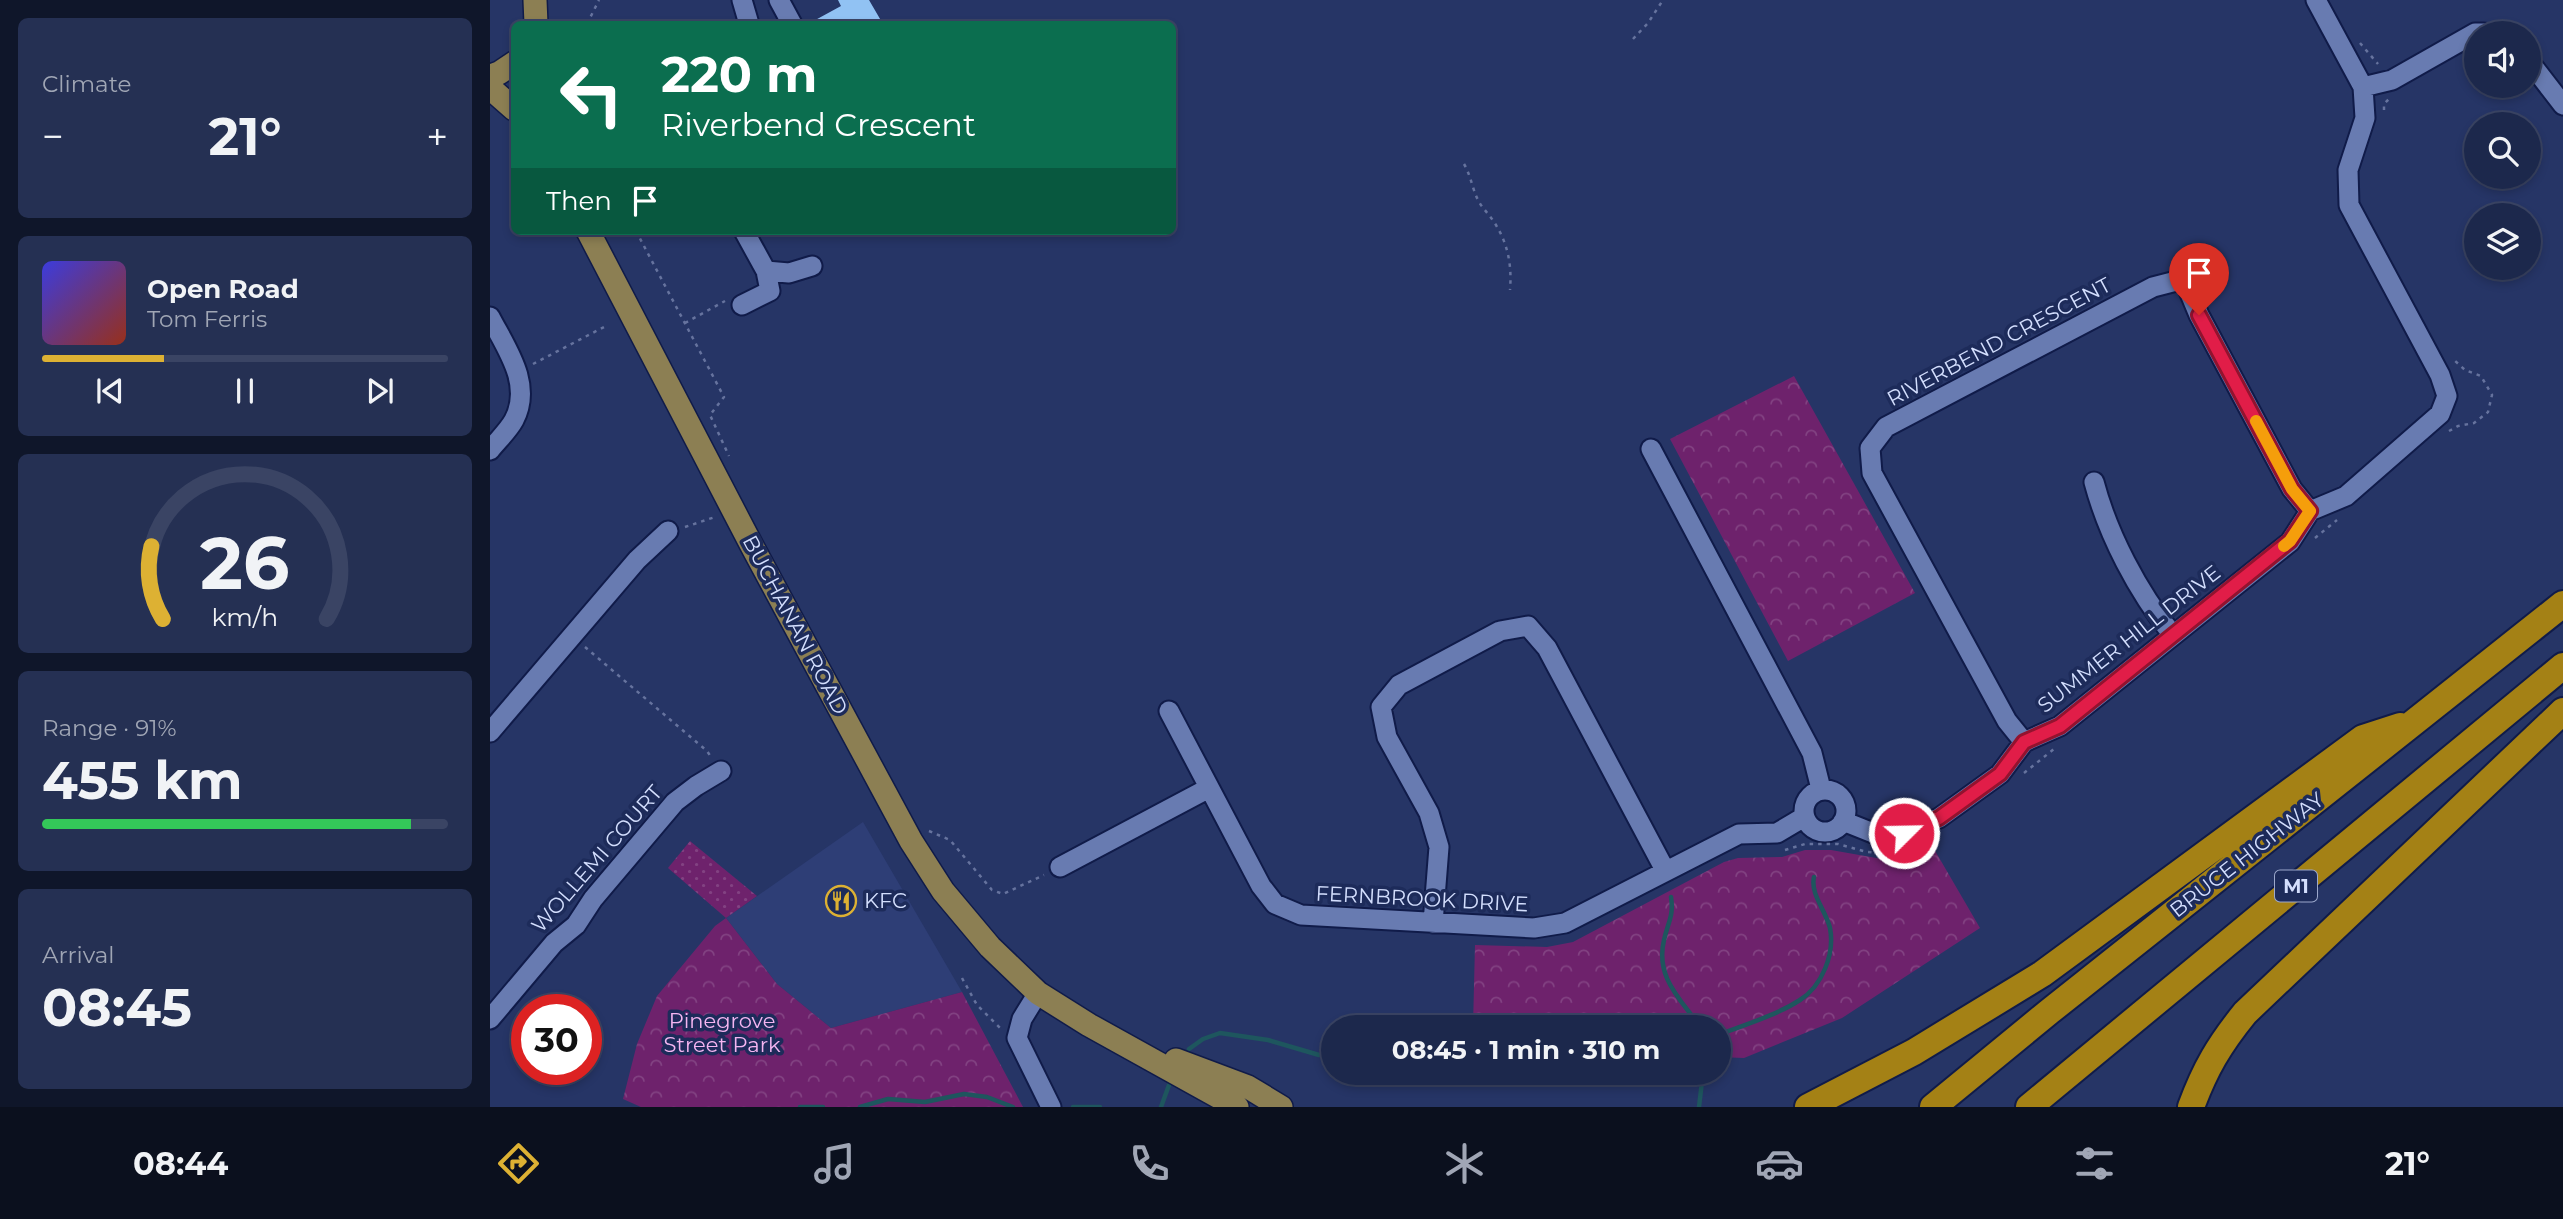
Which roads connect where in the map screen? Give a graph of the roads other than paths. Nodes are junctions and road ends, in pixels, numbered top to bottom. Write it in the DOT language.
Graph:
graph roads {
  1 [pos="535,0"];
  2 [pos="742,0"];
  3 [pos="779,0"];
  4 [pos="2316,0"];
  5 [pos="536,21"];
  6 [pos="748,21"];
  7 [pos="790,21"];
  8 [pos="2464,39"];
  9 [pos="511,65"];
  10 [pos="490,76"];
  11 [pos="2541,77"];
  12 [pos="2364,87"];
  13 [pos="490,88"];
  14 [pos="2563,105"];
  15 [pos="511,106"];
  16 [pos="590,235"];
  17 [pos="746,235"];
  18 [pos="812,266"];
  19 [pos="766,271"];
  20 [pos="742,305"];
  21 [pos="490,317"];
  22 [pos="1651,449"];
  23 [pos="490,450"];
  24 [pos="2094,482"];
  25 [pos="2310,511"];
  26 [pos="668,531"];
  27 [pos="2563,604"];
  28 [pos="2172,634"];
  29 [pos="2563,666"];
  30 [pos="1168,711"];
  31 [pos="2563,711"];
  32 [pos="2418,720"];
  33 [pos="490,733"];
  34 [pos="2024,742"];
  35 [pos="721,772"];
  36 [pos="1209,788"];
  37 [pos="1821,789"];
  38 [pos="1804,817"];
  39 [pos="1843,821"];
  40 [pos="1059,867"];
  41 [pos="1665,870"];
  42 [pos="1433,923"];
  43 [pos="1038,993"];
  44 [pos="490,1019"];
  45 [pos="1088,1025"];
  46 [pos="1051,1107"];
  47 [pos="1237,1107"];
  48 [pos="1281,1107"];
  49 [pos="1808,1107"];
  50 [pos="1933,1107"];
  51 [pos="2029,1107"];
  52 [pos="2191,1107"];
  1 -- 5 [label="main road"];
  2 -- 6 [label="street"];
  3 -- 7 [label="street"];
  4 -- 12 [label="street"];
  8 -- 12 [label="street"];
  9 -- 10 [label="main road"];
  11 -- 14 [label="street"];
  12 -- 25 [label="street"];
  13 -- 15 [label="main road"];
  16 -- 43 [label="main road, BUCHANAN ROAD"];
  17 -- 19 [label="street"];
  18 -- 19 [label="street"];
  19 -- 20 [label="street"];
  21 -- 23 [label="street"];
  22 -- 37 [label="street"];
  24 -- 28 [label="street"];
  25 -- 28 [label="street, SUMMER HILL DRIVE"];
  25 -- 34 [label="street, RIVERBEND CRESCENT"];
  26 -- 33 [label="street"];
  27 -- 32 [label="highway, BRUCE HIGHWAY / M1"];
  28 -- 34 [label="street, SUMMER HILL DRIVE"];
  29 -- 51 [label="highway, M1"];
  30 -- 36 [label="street, FERNBROOK DRIVE"];
  31 -- 52 [label="highway"];
  32 -- 49 [label="highway"];
  32 -- 50 [label="highway, BRUCE HIGHWAY / M1"];
  34 -- 39 [label="street, SUMMER HILL DRIVE"];
  35 -- 44 [label="street, WOLLEMI COURT"];
  36 -- 40 [label="street"];
  36 -- 42 [label="street, FERNBROOK DRIVE"];
  37 -- 38 [label="street"];
  37 -- 39 [label="street"];
  38 -- 39 [label="street"];
  38 -- 41 [label="street, FERNBROOK DRIVE"];
  41 -- 42 [label="street, FERNBROOK DRIVE"];
  41 -- 42 [label="street"];
  43 -- 45 [label="main road, BUCHANAN ROAD"];
  43 -- 46 [label="street"];
  45 -- 47 [label="main road, BUCHANAN ROAD"];
  45 -- 48 [label="main road, BUCHANAN ROAD"];
}
